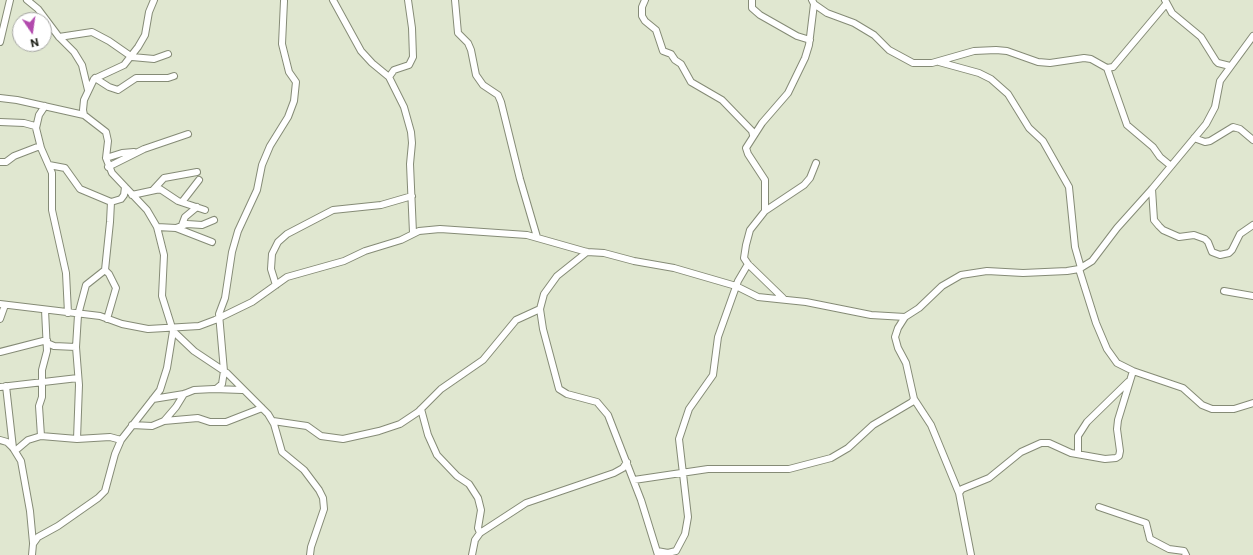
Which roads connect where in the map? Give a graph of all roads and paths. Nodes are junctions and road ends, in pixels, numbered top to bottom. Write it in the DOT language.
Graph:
graph roads {
  1 [pos="10,0"];
  2 [pos="27,0"];
  3 [pos="154,0"];
  4 [pos="333,0"];
  5 [pos="408,0"];
  6 [pos="456,0"];
  7 [pos="645,0"];
  8 [pos="752,0"];
  9 [pos="284,1"];
  10 [pos="813,2"];
  11 [pos="1165,2"];
  12 [pos="1253,36"];
  13 [pos="59,37"];
  14 [pos="810,40"];
  15 [pos="0,42"];
  16 [pos="168,54"];
  17 [pos="132,57"];
  18 [pos="939,62"];
  19 [pos="1230,66"];
  20 [pos="1107,68"];
  21 [pos="174,76"];
  22 [pos="389,77"];
  23 [pos="95,78"];
  24 [pos="88,90"];
  25 [pos="0,98"];
  26 [pos="45,106"];
  27 [pos="84,115"];
  28 [pos="0,122"];
  29 [pos="35,126"];
  30 [pos="188,134"];
  31 [pos="754,135"];
  32 [pos="1194,138"];
  33 [pos="1253,140"];
  34 [pos="40,146"];
  35 [pos="137,152"];
  36 [pos="106,158"];
  37 [pos="0,162"];
  38 [pos="816,162"];
  39 [pos="49,165"];
  40 [pos="1171,166"];
  41 [pos="108,167"];
  42 [pos="197,172"];
  43 [pos="200,180"];
  44 [pos="125,187"];
  45 [pos="1152,189"];
  46 [pos="153,190"];
  47 [pos="132,195"];
  48 [pos="412,196"];
  49 [pos="110,202"];
  50 [pos="182,202"];
  51 [pos="197,207"];
  52 [pos="205,210"];
  53 [pos="766,211"];
  54 [pos="214,220"];
  55 [pos="1253,225"];
  56 [pos="179,226"];
  57 [pos="157,227"];
  58 [pos="413,233"];
  59 [pos="537,237"];
  60 [pos="212,242"];
  61 [pos="588,252"];
  62 [pos="748,264"];
  63 [pos="1080,269"];
  64 [pos="105,270"];
  65 [pos="276,285"];
  66 [pos="736,286"];
  67 [pos="1224,291"];
  68 [pos="1253,296"];
  69 [pos="784,298"];
  70 [pos="2,305"];
  71 [pos="540,309"];
  72 [pos="45,310"];
  73 [pos="68,313"];
  74 [pos="78,315"];
  75 [pos="905,317"];
  76 [pos="219,318"];
  77 [pos="0,319"];
  78 [pos="107,319"];
  79 [pos="173,330"];
  80 [pos="47,342"];
  81 [pos="76,347"];
  82 [pos="0,352"];
  83 [pos="224,371"];
  84 [pos="1133,371"];
  85 [pos="78,378"];
  86 [pos="42,381"];
  87 [pos="1129,381"];
  88 [pos="3,387"];
  89 [pos="216,389"];
  90 [pos="242,390"];
  91 [pos="184,394"];
  92 [pos="914,399"];
  93 [pos="152,400"];
  94 [pos="1253,403"];
  95 [pos="262,408"];
  96 [pos="421,409"];
  97 [pos="164,420"];
  98 [pos="273,421"];
  99 [pos="132,425"];
  100 [pos="41,436"];
  101 [pos="77,439"];
  102 [pos="0,440"];
  103 [pos="121,440"];
  104 [pos="14,449"];
  105 [pos="1078,454"];
  106 [pos="627,462"];
  107 [pos="682,473"];
  108 [pos="634,480"];
  109 [pos="959,493"];
  110 [pos="1099,507"];
  111 [pos="480,533"];
  112 [pos="33,544"];
  113 [pos="658,553"];
  114 [pos="32,555"];
  115 [pos="310,555"];
  116 [pos="472,555"];
  117 [pos="971,555"];
  118 [pos="1186,555"];
  1 -- 15 [label="street"];
  2 -- 13 [label="street"];
  3 -- 17 [label="street"];
  4 -- 22 [label="street"];
  5 -- 22 [label="street"];
  6 -- 59 [label="street"];
  7 -- 31 [label="street"];
  8 -- 14 [label="street"];
  9 -- 76 [label="street"];
  10 -- 14 [label="street"];
  10 -- 18 [label="street"];
  11 -- 19 [label="street"];
  11 -- 20 [label="street"];
  12 -- 19 [label="street"];
  13 -- 17 [label="street"];
  13 -- 24 [label="street"];
  14 -- 31 [label="street"];
  16 -- 17 [label="street"];
  17 -- 23 [label="street"];
  18 -- 20 [label="street"];
  18 -- 63 [label="street"];
  19 -- 32 [label="street"];
  20 -- 40 [label="street"];
  21 -- 23 [label="street"];
  22 -- 48 [label="street"];
  23 -- 24 [label="street"];
  24 -- 27 [label="street"];
  25 -- 26 [label="street"];
  26 -- 27 [label="street"];
  26 -- 29 [label="street"];
  27 -- 36 [label="street"];
  28 -- 29 [label="street"];
  29 -- 34 [label="street"];
  30 -- 35 [label="street"];
  31 -- 53 [label="street"];
  32 -- 33 [label="street"];
  32 -- 40 [label="street"];
  34 -- 37 [label="street"];
  34 -- 39 [label="street"];
  35 -- 36 [label="street"];
  35 -- 41 [label="street"];
  36 -- 41 [label="street"];
  38 -- 53 [label="street"];
  39 -- 49 [label="street"];
  39 -- 73 [label="street"];
  40 -- 45 [label="street"];
  41 -- 44 [label="street"];
  42 -- 46 [label="street"];
  43 -- 50 [label="street"];
  44 -- 47 [label="street"];
  44 -- 49 [label="street"];
  45 -- 55 [label="street"];
  45 -- 63 [label="street"];
  46 -- 47 [label="street"];
  46 -- 50 [label="street"];
  47 -- 57 [label="street"];
  48 -- 58 [label="street"];
  48 -- 65 [label="street"];
  49 -- 64 [label="street"];
  50 -- 51 [label="street"];
  51 -- 52 [label="street"];
  51 -- 56 [label="street"];
  53 -- 62 [label="street"];
  54 -- 56 [label="street"];
  56 -- 57 [label="street"];
  56 -- 60 [label="street"];
  57 -- 79 [label="street"];
  58 -- 59 [label="street"];
  58 -- 65 [label="street"];
  59 -- 61 [label="street"];
  61 -- 66 [label="street"];
  61 -- 71 [label="street"];
  62 -- 66 [label="street"];
  62 -- 69 [label="street"];
  63 -- 75 [label="street"];
  63 -- 84 [label="street"];
  64 -- 74 [label="street"];
  64 -- 78 [label="street"];
  65 -- 76 [label="street"];
  66 -- 69 [label="street"];
  66 -- 107 [label="street"];
  67 -- 68 [label="street"];
  69 -- 75 [label="street"];
  70 -- 72 [label="street"];
  70 -- 77 [label="street"];
  71 -- 96 [label="street"];
  71 -- 106 [label="street"];
  72 -- 73 [label="street"];
  72 -- 80 [label="street"];
  73 -- 74 [label="street"];
  74 -- 78 [label="street"];
  74 -- 81 [label="street"];
  75 -- 92 [label="street"];
  76 -- 79 [label="street"];
  76 -- 83 [label="street"];
  78 -- 79 [label="street"];
  79 -- 83 [label="street"];
  79 -- 93 [label="street"];
  80 -- 81 [label="street"];
  80 -- 82 [label="street"];
  80 -- 86 [label="street"];
  81 -- 85 [label="street"];
  83 -- 89 [label="street"];
  83 -- 90 [label="street"];
  84 -- 87 [label="street"];
  84 -- 94 [label="street"];
  85 -- 86 [label="street"];
  85 -- 101 [label="street"];
  86 -- 88 [label="street"];
  86 -- 100 [label="street"];
  87 -- 105 [label="street"];
  87 -- 105 [label="street"];
  88 -- 104 [label="street"];
  89 -- 90 [label="street"];
  89 -- 91 [label="street"];
  90 -- 95 [label="street"];
  91 -- 93 [label="street"];
  91 -- 97 [label="street"];
  92 -- 107 [label="street"];
  92 -- 109 [label="street"];
  93 -- 99 [label="street"];
  95 -- 97 [label="street"];
  95 -- 98 [label="street"];
  96 -- 98 [label="street"];
  96 -- 111 [label="street"];
  97 -- 99 [label="street"];
  98 -- 115 [label="street"];
  99 -- 103 [label="street"];
  100 -- 101 [label="street"];
  100 -- 104 [label="street"];
  101 -- 103 [label="street"];
  102 -- 104 [label="street"];
  103 -- 112 [label="street"];
  104 -- 112 [label="street"];
  105 -- 109 [label="street"];
  106 -- 108 [label="street"];
  106 -- 111 [label="street"];
  107 -- 108 [label="street"];
  107 -- 113 [label="street"];
  108 -- 113 [label="street"];
  109 -- 117 [label="street"];
  110 -- 118 [label="street"];
  111 -- 116 [label="street"];
  112 -- 114 [label="street"];
}
